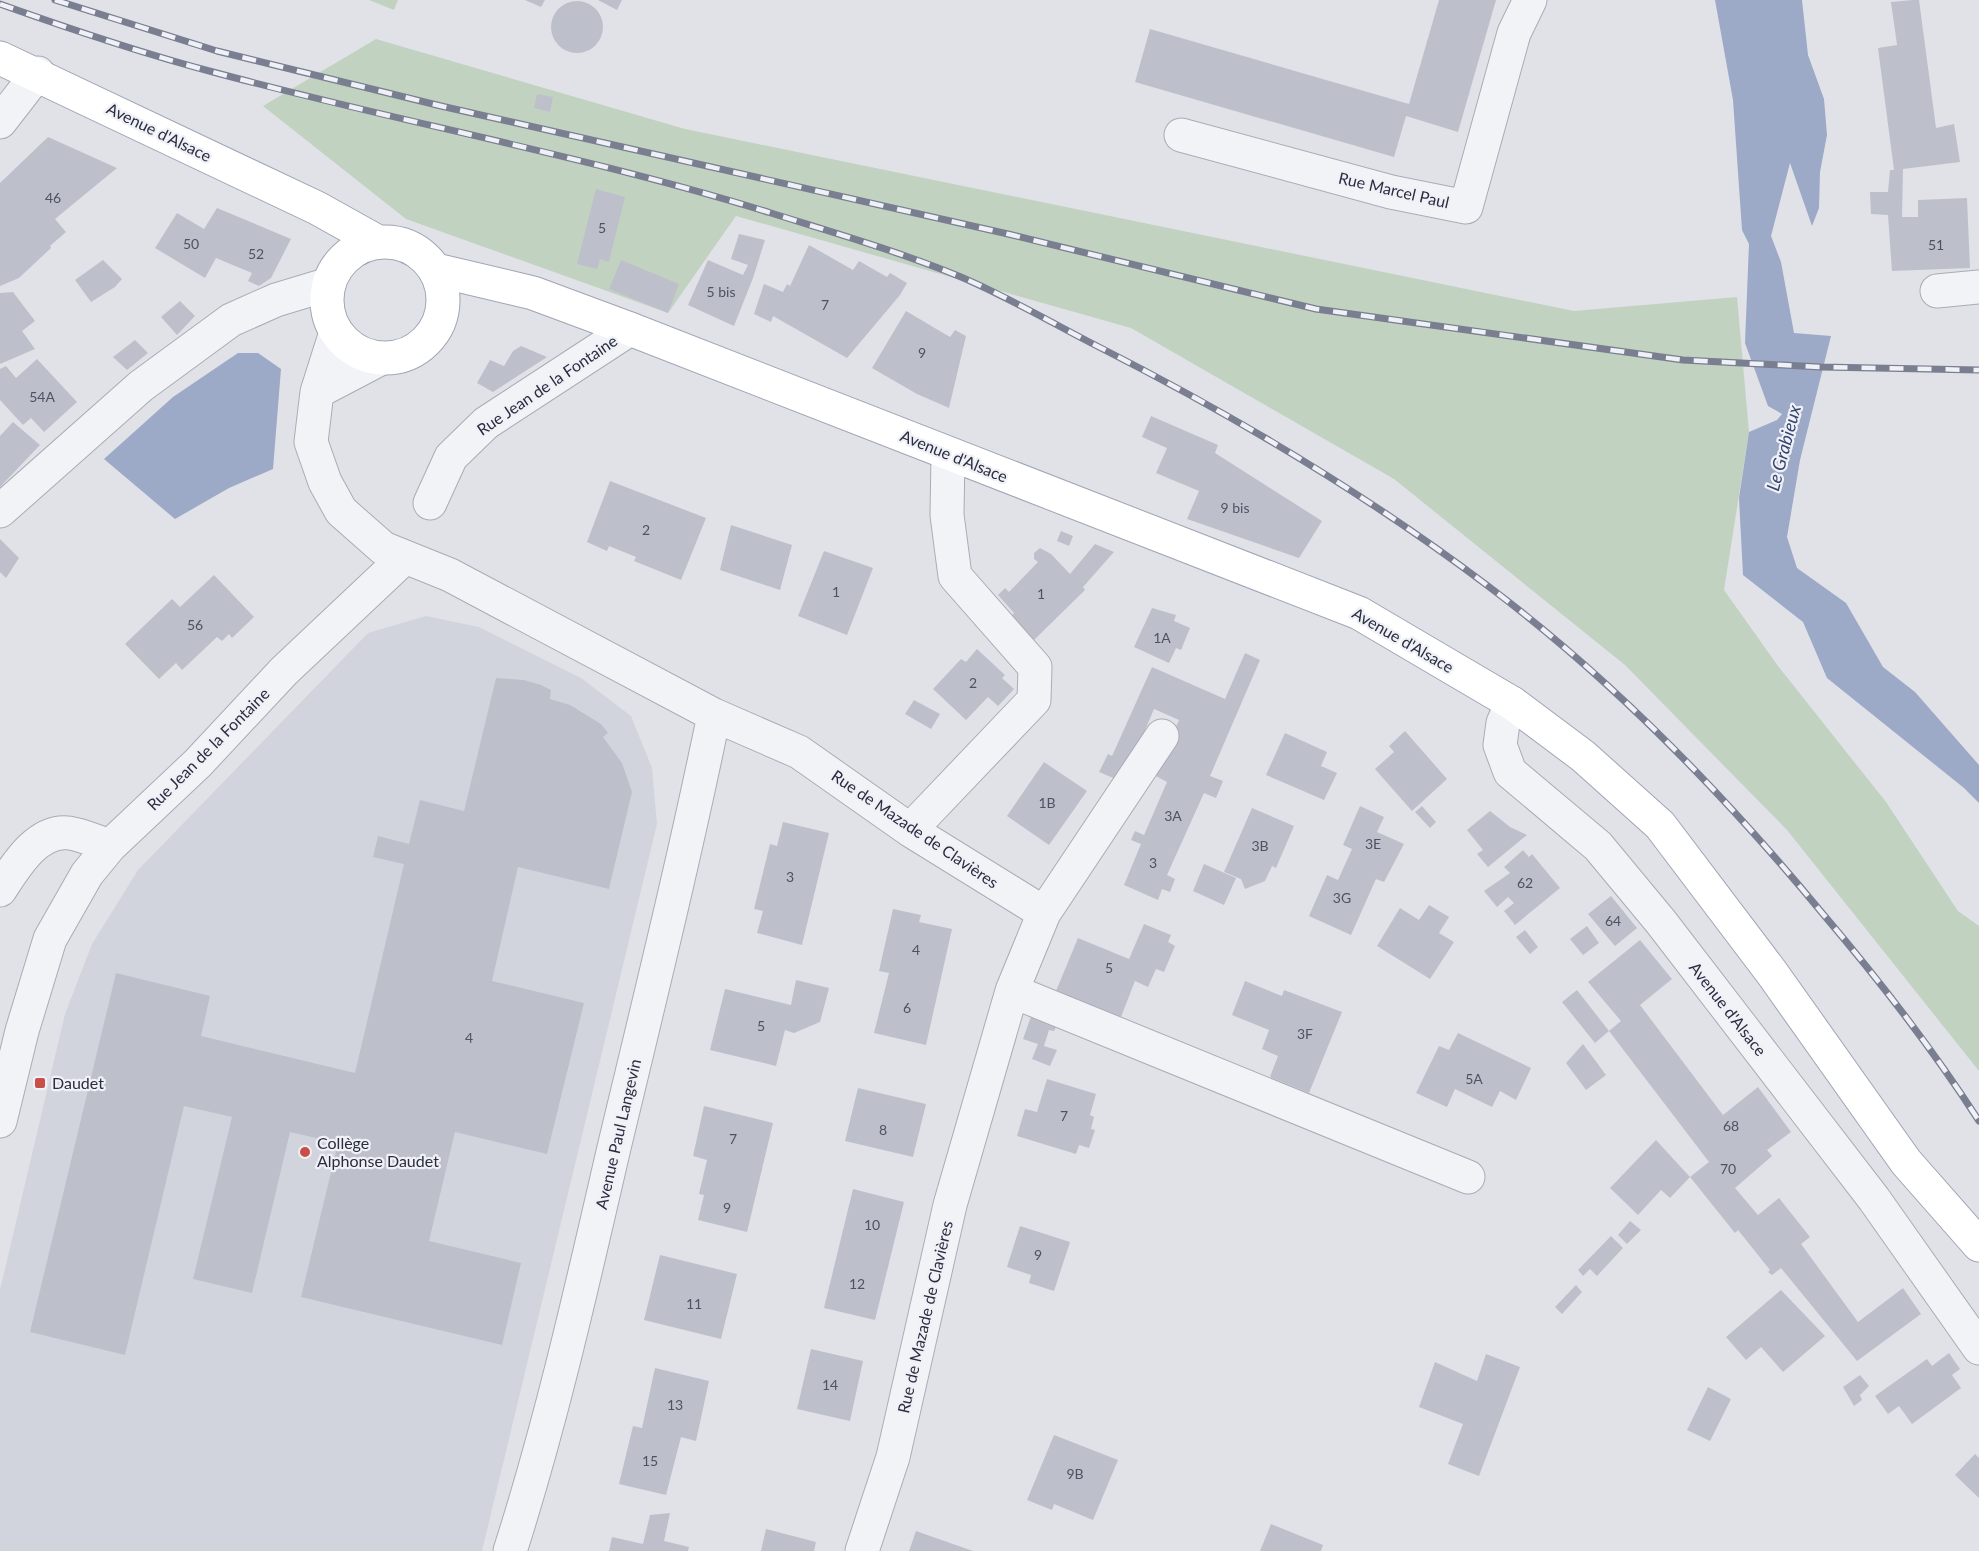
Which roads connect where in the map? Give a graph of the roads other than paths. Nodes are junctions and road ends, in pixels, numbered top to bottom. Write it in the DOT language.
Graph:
graph roads {
  1 [pos="1530,0"];
  2 [pos="0,58"];
  3 [pos="38,74"];
  4 [pos="0,122"];
  5 [pos="1181,135"];
  6 [pos="317,208"];
  7 [pos="378,242"];
  8 [pos="436,270"];
  9 [pos="332,276"];
  10 [pos="492,284"];
  11 [pos="1979,287"];
  12 [pos="1937,291"];
  13 [pos="276,300"];
  14 [pos="439,323"];
  15 [pos="332,324"];
  16 [pos="630,329"];
  17 [pos="380,359"];
  18 [pos="317,392"];
  19 [pos="948,454"];
  20 [pos="430,503"];
  21 [pos="0,511"];
  22 [pos="394,552"];
  23 [pos="1512,703"];
  24 [pos="714,714"];
  25 [pos="1161,736"];
  26 [pos="910,830"];
  27 [pos="110,846"];
  28 [pos="0,890"];
  29 [pos="1044,913"];
  30 [pos="1012,991"];
  31 [pos="0,1121"];
  32 [pos="1468,1177"];
  33 [pos="1979,1245"];
  34 [pos="1979,1348"];
  35 [pos="510,1551"];
  36 [pos="862,1551"];
  1 -- 5 [label="street, Rue Marcel Paul"];
  2 -- 3 [label="main road, Avenue d'Alsace"];
  3 -- 4 [label="street"];
  3 -- 6 [label="main road, Avenue d'Alsace"];
  6 -- 7 [label="main road, Avenue d'Alsace"];
  6 -- 9 [label="main road"];
  7 -- 8 [label="main road, Avenue d'Alsace"];
  7 -- 9 [label="main road"];
  8 -- 10 [label="main road, Avenue d'Alsace"];
  8 -- 14 [label="main road"];
  9 -- 13 [label="street"];
  9 -- 15 [label="main road"];
  10 -- 14 [label="main road"];
  10 -- 16 [label="main road, Avenue d'Alsace"];
  11 -- 12 [label="street"];
  13 -- 15 [label="street"];
  13 -- 21 [label="street"];
  14 -- 17 [label="main road"];
  15 -- 17 [label="main road"];
  15 -- 18 [label="street, Rue de Mazade de Clavières"];
  16 -- 19 [label="main road, Avenue d'Alsace"];
  16 -- 20 [label="street, Rue Jean de la Fontaine"];
  17 -- 18 [label="street"];
  18 -- 22 [label="street, Rue de Mazade de Clavières"];
  19 -- 23 [label="main road, Avenue d'Alsace"];
  19 -- 26 [label="street"];
  22 -- 24 [label="street, Rue de Mazade de Clavières"];
  22 -- 27 [label="street, Rue Jean de la Fontaine"];
  23 -- 33 [label="main road"];
  23 -- 34 [label="street, Avenue d'Alsace"];
  24 -- 26 [label="street, Rue de Mazade de Clavières"];
  24 -- 35 [label="street, Avenue Paul Langevin"];
  25 -- 29 [label="street"];
  26 -- 29 [label="street, Rue de Mazade de Clavières"];
  27 -- 28 [label="street"];
  27 -- 31 [label="street, Rue Jean de la Fontaine"];
  29 -- 30 [label="street, Rue de Mazade de Clavières"];
  30 -- 32 [label="street"];
  30 -- 36 [label="street, Rue de Mazade de Clavières"];
}
